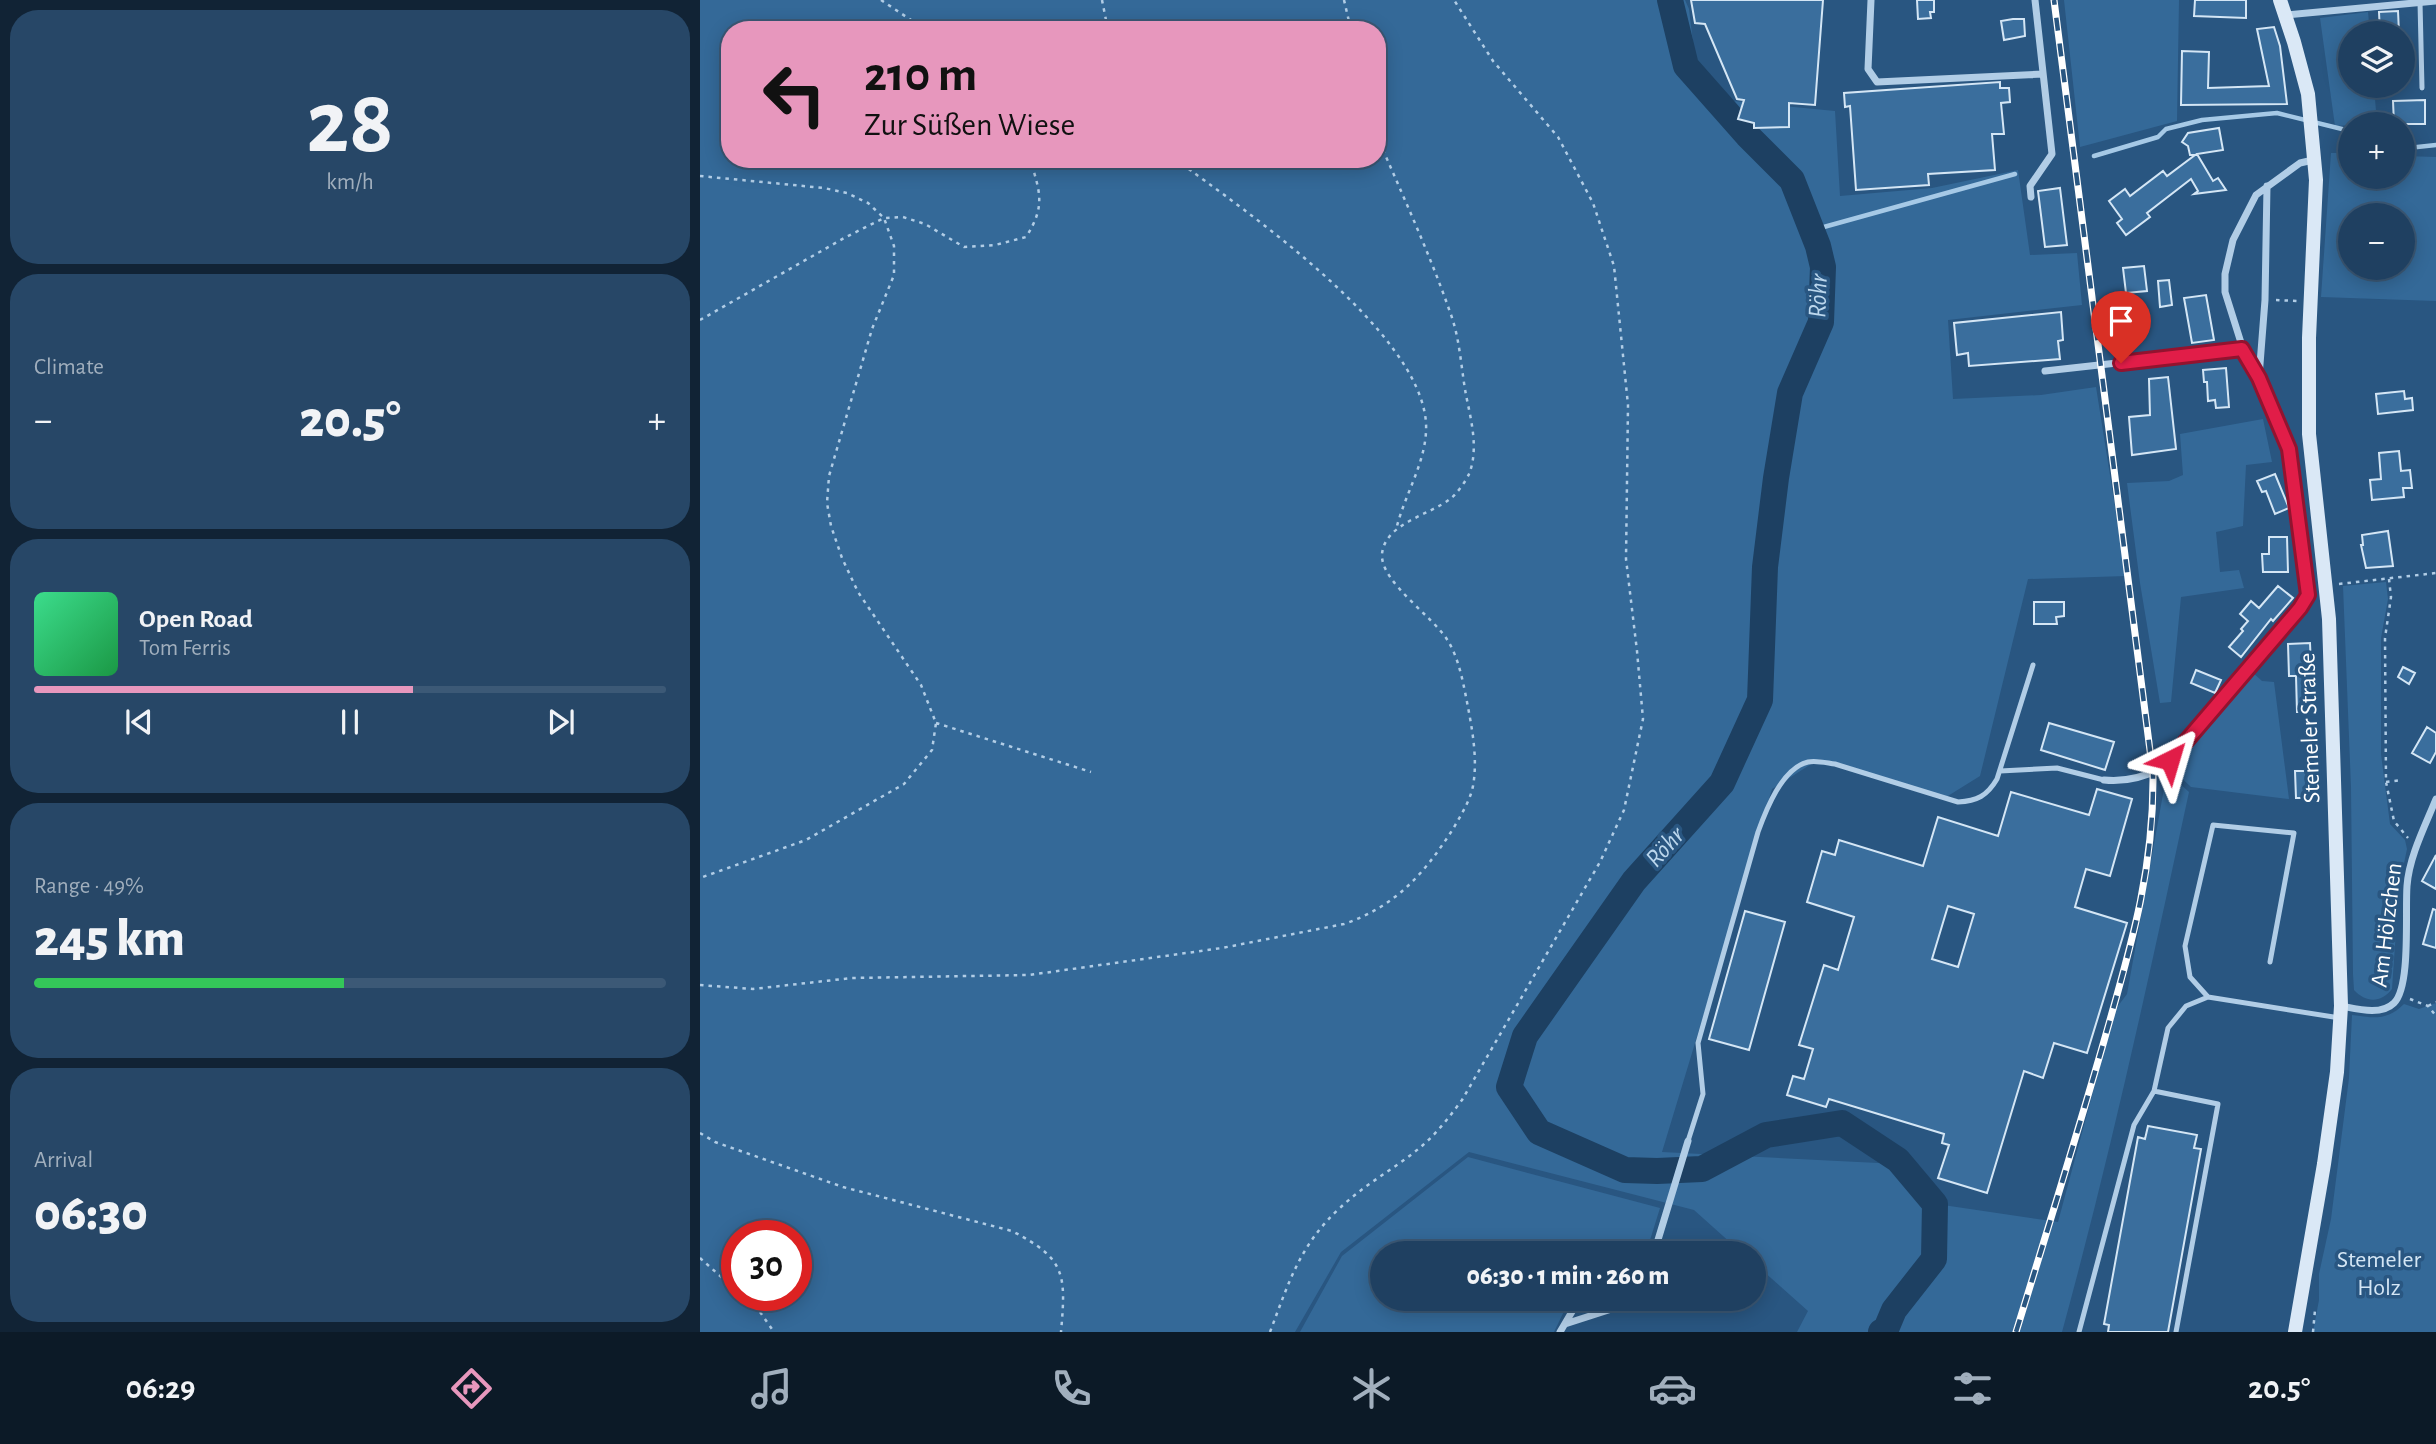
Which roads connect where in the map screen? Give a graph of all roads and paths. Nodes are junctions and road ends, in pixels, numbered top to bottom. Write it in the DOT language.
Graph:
graph roads {
  1 [pos="881,0"];
  2 [pos="1102,0"];
  3 [pos="1344,0"];
  4 [pos="1454,0"];
  5 [pos="1871,0"];
  6 [pos="2035,0"];
  7 [pos="2280,0"];
  8 [pos="2436,1"];
  9 [pos="2420,2"];
  10 [pos="2286,15"];
  11 [pos="912,21"];
  12 [pos="1106,21"];
  13 [pos="1348,21"];
  14 [pos="2043,74"];
  15 [pos="2422,88"];
  16 [pos="1386,157"];
  17 [pos="2314,160"];
  18 [pos="1033,168"];
  19 [pos="1187,168"];
  20 [pos="700,176"];
  21 [pos="2267,186"];
  22 [pos="2031,197"];
  23 [pos="884,218"];
  24 [pos="2265,300"];
  25 [pos="2311,302"];
  26 [pos="700,320"];
  27 [pos="2242,349"];
  28 [pos="2045,371"];
  29 [pos="2259,378"];
  30 [pos="1396,530"];
  31 [pos="2436,573"];
  32 [pos="2389,579"];
  33 [pos="2326,585"];
  34 [pos="2033,665"];
  35 [pos="936,723"];
  36 [pos="2000,771"];
  37 [pos="1091,772"];
  38 [pos="2104,780"];
  39 [pos="2402,780"];
  40 [pos="2386,782"];
  41 [pos="2436,799"];
  42 [pos="2417,846"];
  43 [pos="700,878"];
  44 [pos="2270,962"];
  45 [pos="700,985"];
  46 [pos="2400,996"];
  47 [pos="2208,997"];
  48 [pos="2436,1002"];
  49 [pos="2428,1006"];
  50 [pos="2340,1012"];
  51 [pos="2436,1016"];
  52 [pos="2154,1091"];
  53 [pos="700,1133"];
  54 [pos="1688,1141"];
  55 [pos="1657,1241"];
  56 [pos="700,1258"];
  57 [pos="721,1277"];
  58 [pos="759,1311"];
  59 [pos="1572,1311"];
  60 [pos="1605,1311"];
  61 [pos="1565,1324"];
  62 [pos="774,1332"];
  63 [pos="1060,1332"];
  64 [pos="1270,1332"];
  65 [pos="1560,1332"];
  66 [pos="2078,1332"];
  67 [pos="2176,1332"];
  68 [pos="2295,1332"];
  1 -- 11 [label="path"];
  2 -- 12 [label="path"];
  3 -- 13 [label="path"];
  4 -- 64 [label="path"];
  5 -- 14 [label="street"];
  6 -- 14 [label="street"];
  7 -- 10 [label="main road, Stemeler Straße"];
  8 -- 9 [label="street"];
  9 -- 10 [label="street"];
  9 -- 15 [label="lane"];
  10 -- 17 [label="main road, Stemeler Straße"];
  14 -- 22 [label="street"];
  16 -- 30 [label="path"];
  17 -- 21 [label="street"];
  17 -- 25 [label="main road, Stemeler Straße"];
  18 -- 23 [label="path"];
  19 -- 30 [label="path"];
  20 -- 23 [label="path"];
  21 -- 24 [label="street"];
  21 -- 27 [label="street"];
  23 -- 26 [label="path"];
  23 -- 35 [label="path"];
  24 -- 25 [label="path"];
  24 -- 29 [label="street"];
  25 -- 33 [label="main road, Stemeler Straße"];
  27 -- 28 [label="street"];
  27 -- 29 [label="street"];
  29 -- 38 [label="street"];
  30 -- 45 [label="path"];
  31 -- 32 [label="path"];
  32 -- 33 [label="path"];
  32 -- 40 [label="path"];
  33 -- 50 [label="main road, Stemeler Straße"];
  34 -- 36 [label="lane"];
  35 -- 37 [label="path"];
  35 -- 43 [label="path"];
  36 -- 38 [label="lane"];
  36 -- 54 [label="lane"];
  39 -- 40 [label="path"];
  40 -- 42 [label="path"];
  41 -- 42 [label="street, Am Hölzchen"];
  42 -- 46 [label="street, Am Hölzchen"];
  44 -- 47 [label="lane"];
  46 -- 49 [label="path"];
  46 -- 50 [label="street, Am Hölzchen"];
  47 -- 50 [label="lane"];
  47 -- 52 [label="lane"];
  48 -- 49 [label="path"];
  49 -- 51 [label="path"];
  50 -- 68 [label="main road, Stemeler Straße"];
  52 -- 66 [label="lane"];
  52 -- 67 [label="lane"];
  53 -- 63 [label="path"];
  54 -- 55 [label="street"];
  56 -- 57 [label="path"];
  58 -- 62 [label="path"];
  59 -- 61 [label="street"];
  60 -- 61 [label="street"];
  61 -- 65 [label="street"];
}
